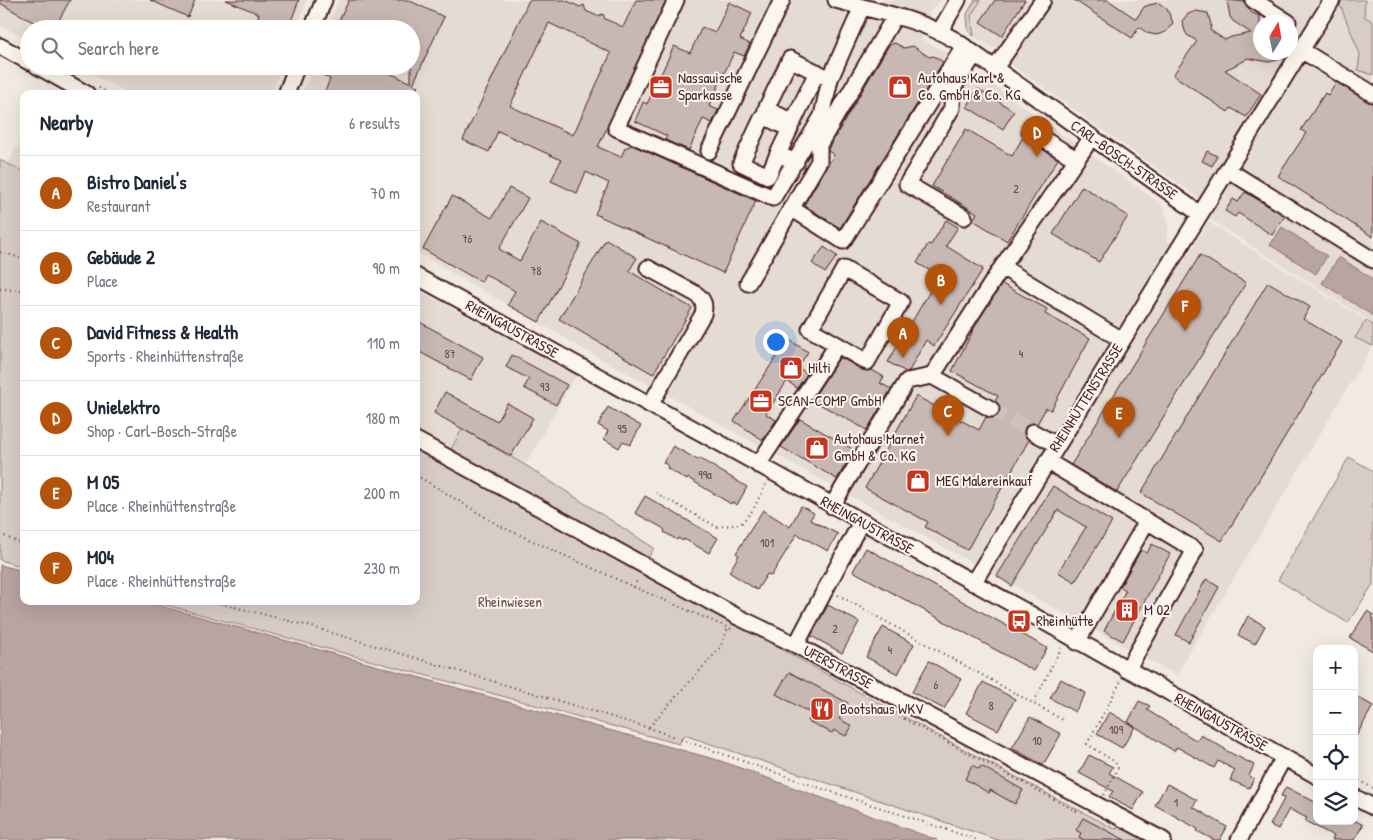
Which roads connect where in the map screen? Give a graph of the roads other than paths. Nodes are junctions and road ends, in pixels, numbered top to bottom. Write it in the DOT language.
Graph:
graph roads {
  1 [pos="324,0"];
  2 [pos="676,0"];
  3 [pos="782,0"];
  4 [pos="836,0"];
  5 [pos="958,0"];
  6 [pos="1043,0"];
  7 [pos="1253,0"];
  8 [pos="1332,0"];
  9 [pos="862,7"];
  10 [pos="1276,15"];
  11 [pos="894,16"];
  12 [pos="316,20"];
  13 [pos="1298,29"];
  14 [pos="940,31"];
  15 [pos="1310,36"];
  16 [pos="0,46"];
  17 [pos="969,50"];
  18 [pos="1301,50"];
  19 [pos="20,57"];
  20 [pos="995,68"];
  21 [pos="53,75"];
  22 [pos="293,75"];
  23 [pos="80,90"];
  24 [pos="288,90"];
  25 [pos="1373,94"];
  26 [pos="1030,131"];
  27 [pos="1092,137"];
  28 [pos="709,151"];
  29 [pos="778,154"];
  30 [pos="1076,159"];
  31 [pos="796,162"];
  32 [pos="1228,170"];
  33 [pos="792,208"];
  34 [pos="1200,214"];
  35 [pos="964,217"];
  36 [pos="1373,260"];
  37 [pos="1002,267"];
  38 [pos="648,268"];
  39 [pos="420,278"];
  40 [pos="748,283"];
  41 [pos="1122,340"];
  42 [pos="837,345"];
  43 [pos="932,376"];
  44 [pos="650,406"];
  45 [pos="991,408"];
  46 [pos="1033,432"];
  47 [pos="420,442"];
  48 [pos="1057,445"];
  49 [pos="1047,462"];
  50 [pos="758,465"];
  51 [pos="832,506"];
  52 [pos="1148,521"];
  53 [pos="861,522"];
  54 [pos="973,583"];
  55 [pos="1077,642"];
  56 [pos="796,644"];
  57 [pos="1124,676"];
  58 [pos="1284,757"];
  59 [pos="1313,774"];
  60 [pos="1358,799"];
  61 [pos="1373,807"];
  62 [pos="1163,840"];
  63 [pos="1239,840"];
  1 -- 12 [label="street"];
  2 -- 31 [label="street"];
  3 -- 28 [label="street"];
  4 -- 9 [label="street, CARL-BOSCH-STRASSE"];
  5 -- 14 [label="street"];
  6 -- 20 [label="street"];
  7 -- 10 [label="street"];
  8 -- 15 [label="street, RHEINHÜTTENSTRASSE"];
  9 -- 11 [label="street, CARL-BOSCH-STRASSE"];
  9 -- 31 [label="street"];
  11 -- 14 [label="street, CARL-BOSCH-STRASSE"];
  11 -- 33 [label="street"];
  13 -- 15 [label="street"];
  14 -- 17 [label="street, CARL-BOSCH-STRASSE"];
  15 -- 18 [label="street, RHEINHÜTTENSTRASSE"];
  16 -- 19 [label="street"];
  17 -- 20 [label="street, CARL-BOSCH-STRASSE"];
  17 -- 33 [label="street"];
  17 -- 35 [label="street"];
  18 -- 25 [label="street"];
  18 -- 32 [label="street, RHEINHÜTTENSTRASSE"];
  20 -- 27 [label="street, CARL-BOSCH-STRASSE"];
  21 -- 23 [label="street"];
  22 -- 24 [label="street"];
  26 -- 30 [label="street"];
  27 -- 30 [label="street"];
  27 -- 34 [label="street, CARL-BOSCH-STRASSE"];
  29 -- 31 [label="street"];
  30 -- 37 [label="street"];
  32 -- 34 [label="street, RHEINHÜTTENSTRASSE"];
  32 -- 36 [label="street"];
  33 -- 40 [label="street"];
  34 -- 41 [label="street, RHEINHÜTTENSTRASSE"];
  37 -- 41 [label="street"];
  37 -- 43 [label="street"];
  38 -- 44 [label="street"];
  39 -- 44 [label="street, RHEINGAUSTRASSE"];
  41 -- 48 [label="street, RHEINHÜTTENSTRASSE"];
  42 -- 42 [label="street"];
  42 -- 50 [label="street"];
  43 -- 45 [label="street"];
  43 -- 51 [label="street"];
  44 -- 50 [label="street, RHEINGAUSTRASSE"];
  46 -- 48 [label="street"];
  47 -- 56 [label="street, UFERSTRASSE"];
  48 -- 49 [label="street, RHEINHÜTTENSTRASSE"];
  49 -- 52 [label="street"];
  49 -- 54 [label="street, RHEINHÜTTENSTRASSE"];
  50 -- 51 [label="street, RHEINGAUSTRASSE"];
  51 -- 53 [label="street, RHEINGAUSTRASSE"];
  52 -- 55 [label="street"];
  52 -- 57 [label="street"];
  53 -- 54 [label="street, RHEINGAUSTRASSE"];
  53 -- 56 [label="street"];
  54 -- 55 [label="street, RHEINGAUSTRASSE"];
  55 -- 57 [label="street, RHEINGAUSTRASSE"];
  56 -- 62 [label="street, UFERSTRASSE"];
  57 -- 58 [label="street, RHEINGAUSTRASSE"];
  58 -- 59 [label="street, RHEINGAUSTRASSE"];
  58 -- 63 [label="street"];
  60 -- 61 [label="street"];
}
